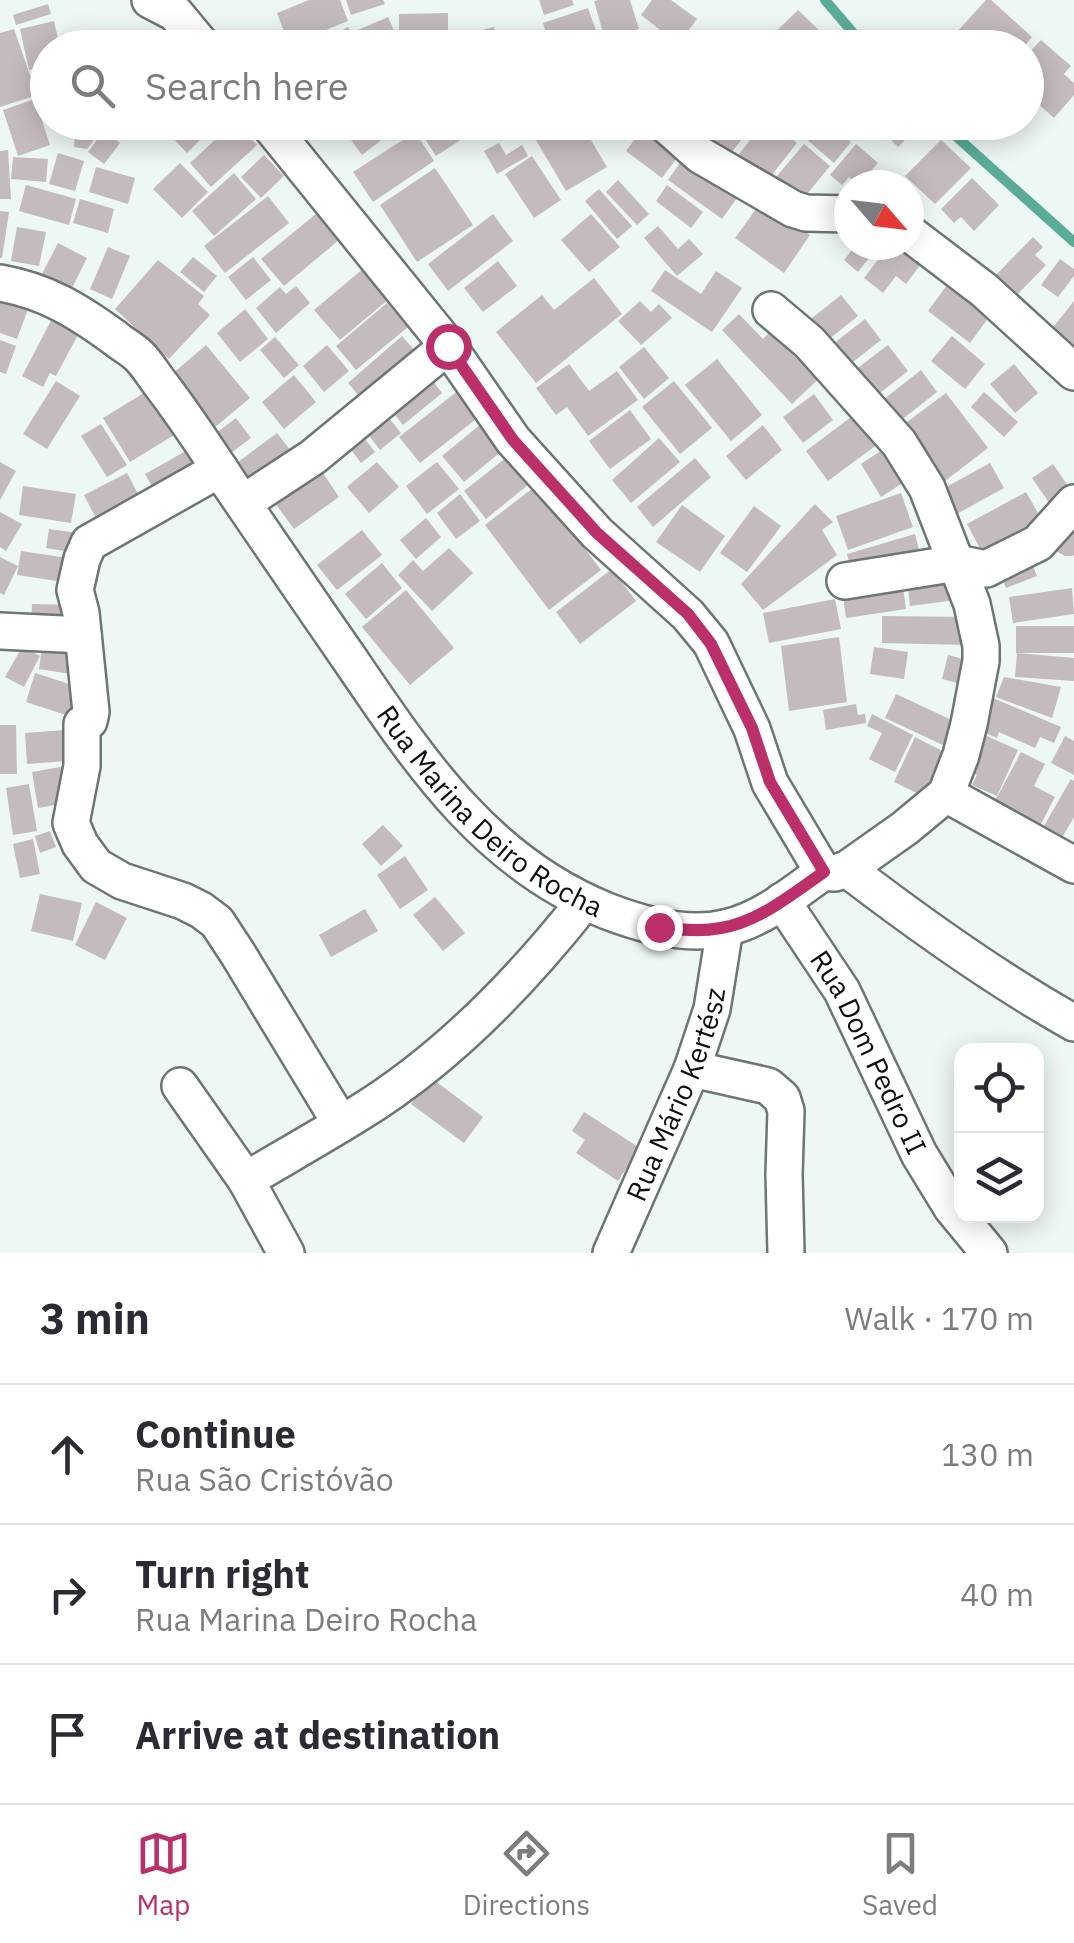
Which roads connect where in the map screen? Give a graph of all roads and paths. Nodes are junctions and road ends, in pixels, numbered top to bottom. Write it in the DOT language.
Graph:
graph roads {
  1 [pos="167,4"];
  2 [pos="189,30"];
  3 [pos="282,140"];
  4 [pos="683,140"];
  5 [pos="834,214"];
  6 [pos="924,244"];
  7 [pos="0,283"];
  8 [pos="770,310"];
  9 [pos="448,346"];
  10 [pos="1074,372"];
  11 [pos="220,469"];
  12 [pos="243,503"];
  13 [pos="1074,504"];
  14 [pos="957,563"];
  15 [pos="845,581"];
  16 [pos="0,631"];
  17 [pos="83,635"];
  18 [pos="946,794"];
  19 [pos="1074,866"];
  20 [pos="835,870"];
  21 [pos="782,901"];
  22 [pos="584,902"];
  23 [pos="726,928"];
  24 [pos="1074,1023"];
  25 [pos="692,1069"];
  26 [pos="180,1086"];
  27 [pos="340,1124"];
  28 [pos="246,1180"];
  29 [pos="286,1253"];
  30 [pos="611,1253"];
  31 [pos="786,1253"];
  32 [pos="990,1253"];
  1 -- 2 [label="street"];
  3 -- 9 [label="street"];
  4 -- 5 [label="street"];
  6 -- 10 [label="street"];
  7 -- 11 [label="street, Rua Marina Deiro Rocha"];
  8 -- 14 [label="street"];
  9 -- 12 [label="street"];
  9 -- 20 [label="street"];
  11 -- 12 [label="street, Rua Marina Deiro Rocha"];
  11 -- 17 [label="street"];
  12 -- 22 [label="street, Rua Marina Deiro Rocha"];
  13 -- 14 [label="street"];
  14 -- 15 [label="street"];
  14 -- 18 [label="street"];
  16 -- 17 [label="street"];
  17 -- 27 [label="street"];
  18 -- 19 [label="street"];
  18 -- 20 [label="street, Rua Marina Deiro Rocha"];
  20 -- 21 [label="street, Rua Marina Deiro Rocha"];
  20 -- 24 [label="street"];
  21 -- 23 [label="street, Rua Marina Deiro Rocha"];
  21 -- 32 [label="street, Rua Dom Pedro II"];
  22 -- 23 [label="street, Rua Marina Deiro Rocha"];
  22 -- 27 [label="street"];
  23 -- 25 [label="street, Rua Mário Kertész"];
  25 -- 30 [label="street, Rua Mário Kertész"];
  25 -- 31 [label="street"];
  26 -- 28 [label="street"];
  27 -- 28 [label="street"];
  28 -- 29 [label="street"];
}
